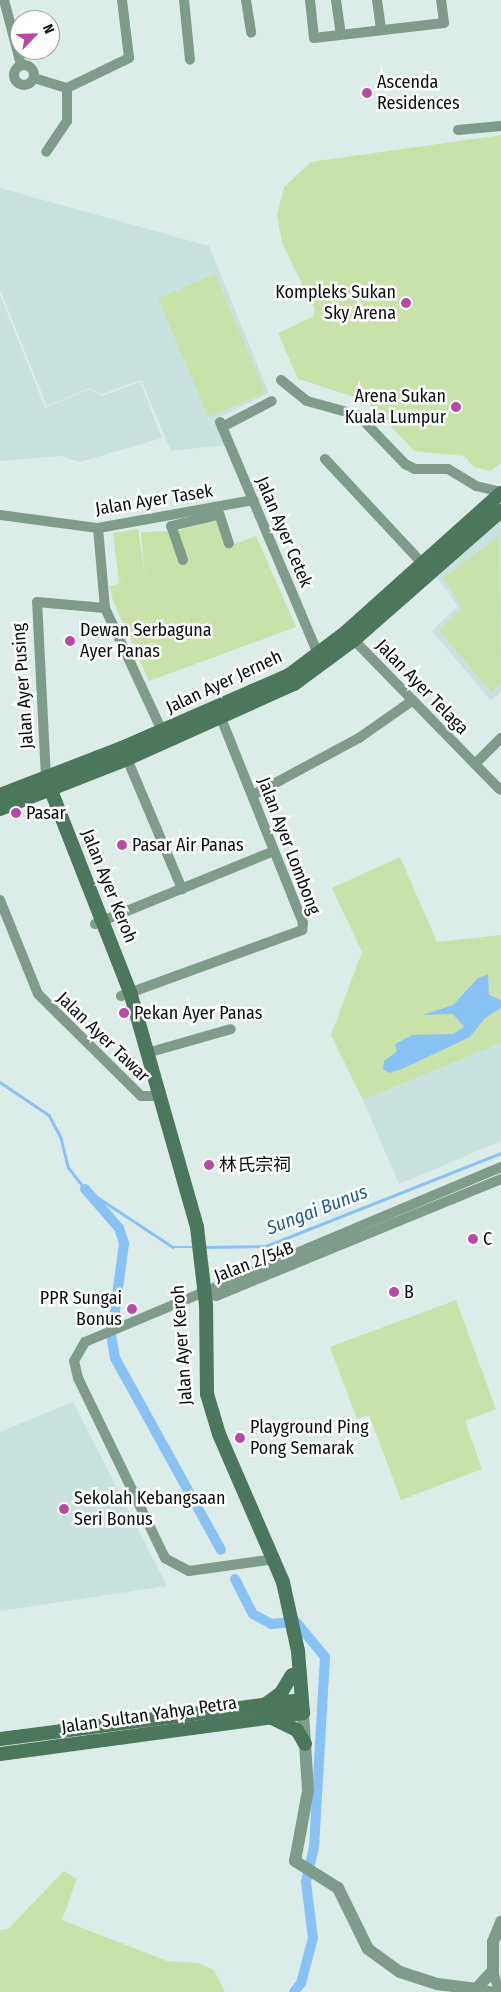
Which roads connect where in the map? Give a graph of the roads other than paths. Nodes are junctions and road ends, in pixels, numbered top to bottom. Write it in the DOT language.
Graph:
graph roads {
  1 [pos="4,0"];
  2 [pos="122,0"];
  3 [pos="184,0"];
  4 [pos="246,0"];
  5 [pos="310,0"];
  6 [pos="336,0"];
  7 [pos="377,0"];
  8 [pos="441,0"];
  9 [pos="382,30"];
  10 [pos="251,33"];
  11 [pos="341,35"];
  12 [pos="190,60"];
  13 [pos="21,65"];
  14 [pos="34,78"];
  15 [pos="67,88"];
  16 [pos="501,126"];
  17 [pos="458,130"];
  18 [pos="46,152"];
  19 [pos="281,380"];
  20 [pos="272,401"];
  21 [pos="325,459"];
  22 [pos="501,492"];
  23 [pos="253,500"];
  24 [pos="501,510"];
  25 [pos="218,511"];
  26 [pos="0,515"];
  27 [pos="98,528"];
  28 [pos="230,543"];
  29 [pos="183,560"];
  30 [pos="422,563"];
  31 [pos="105,608"];
  32 [pos="350,636"];
  33 [pos="318,654"];
  34 [pos="413,700"];
  35 [pos="219,714"];
  36 [pos="162,731"];
  37 [pos="501,738"];
  38 [pos="125,754"];
  39 [pos="475,764"];
  40 [pos="44,786"];
  41 [pos="500,790"];
  42 [pos="0,795"];
  43 [pos="253,795"];
  44 [pos="0,809"];
  45 [pos="274,852"];
  46 [pos="182,889"];
  47 [pos="0,900"];
  48 [pos="99,922"];
  49 [pos="126,994"];
  50 [pos="231,1029"];
  51 [pos="147,1053"];
  52 [pos="159,1096"];
  53 [pos="501,1167"];
  54 [pos="501,1179"];
  55 [pos="202,1294"];
  56 [pos="271,1561"];
  57 [pos="289,1622"];
  58 [pos="292,1675"];
  59 [pos="299,1709"];
  60 [pos="268,1711"];
  61 [pos="0,1739"];
  62 [pos="305,1744"];
  63 [pos="0,1754"];
  64 [pos="501,1922"];
  65 [pos="493,1971"];
  66 [pos="476,1989"];
  67 [pos="498,1992"];
  1 -- 13 [label="street"];
  2 -- 15 [label="street"];
  3 -- 12 [label="street"];
  4 -- 10 [label="street"];
  5 -- 11 [label="street"];
  6 -- 11 [label="street"];
  7 -- 9 [label="street"];
  8 -- 9 [label="street"];
  9 -- 11 [label="street"];
  13 -- 14 [label="street"];
  13 -- 14 [label="street"];
  14 -- 15 [label="street"];
  15 -- 18 [label="street"];
  16 -- 17 [label="street"];
  19 -- 22 [label="street"];
  20 -- 23 [label="street, Jalan Ayer Cetek"];
  21 -- 30 [label="street"];
  22 -- 30 [label="main road, Jalan Ayer Jerneh"];
  23 -- 25 [label="street, Jalan Ayer Tasek"];
  23 -- 33 [label="street, Jalan Ayer Cetek"];
  24 -- 32 [label="main road, Jalan Ayer Jerneh"];
  25 -- 27 [label="street, Jalan Ayer Tasek"];
  25 -- 28 [label="street"];
  25 -- 29 [label="street"];
  26 -- 27 [label="street, Jalan Ayer Tasek"];
  27 -- 31 [label="street"];
  30 -- 32 [label="main road, Jalan Ayer Jerneh"];
  31 -- 36 [label="street"];
  31 -- 40 [label="street, Jalan Ayer Pusing"];
  32 -- 33 [label="main road, Jalan Ayer Jerneh"];
  32 -- 34 [label="street, Jalan Ayer Telaga"];
  32 -- 35 [label="main road, Jalan Ayer Jerneh"];
  33 -- 35 [label="main road, Jalan Ayer Jerneh"];
  34 -- 39 [label="street, Jalan Ayer Telaga"];
  34 -- 43 [label="street"];
  35 -- 36 [label="main road, Jalan Ayer Jerneh"];
  35 -- 38 [label="main road, Jalan Ayer Jerneh"];
  35 -- 43 [label="street, Jalan Ayer Lombong"];
  36 -- 38 [label="main road, Jalan Ayer Jerneh"];
  37 -- 39 [label="street"];
  38 -- 40 [label="main road, Jalan Ayer Jerneh"];
  38 -- 46 [label="street"];
  39 -- 41 [label="street, Jalan Ayer Telaga"];
  40 -- 42 [label="main road, Jalan Ayer Jerneh"];
  40 -- 44 [label="main road, Jalan Ayer Jerneh"];
  40 -- 48 [label="main road, Jalan Ayer Keroh"];
  43 -- 45 [label="street, Jalan Ayer Lombong"];
  45 -- 46 [label="street"];
  45 -- 49 [label="street, Jalan Ayer Lombong"];
  46 -- 48 [label="street"];
  47 -- 52 [label="street, Jalan Ayer Tawar"];
  48 -- 49 [label="main road, Jalan Ayer Keroh"];
  49 -- 51 [label="main road, Jalan Ayer Keroh"];
  50 -- 51 [label="street"];
  51 -- 52 [label="main road, Jalan Ayer Keroh"];
  52 -- 55 [label="main road, Jalan Ayer Keroh"];
  53 -- 55 [label="street, Jalan 2/54B"];
  54 -- 55 [label="street, Jalan 2/54B"];
  55 -- 56 [label="main road, Jalan Ayer Keroh"];
  55 -- 56 [label="street"];
  56 -- 57 [label="main road, Jalan Ayer Keroh"];
  57 -- 58 [label="main road, Jalan Ayer Keroh"];
  57 -- 59 [label="main road, Jalan Ayer Keroh"];
  58 -- 59 [label="main road, Jalan Ayer Keroh"];
  58 -- 60 [label="main road"];
  59 -- 60 [label="main road, Jalan Sultan Yahya Petra"];
  59 -- 62 [label="street, Jalan Ayer Keroh"];
  60 -- 61 [label="main road, Jalan Sultan Yahya Petra"];
  60 -- 62 [label="main road"];
  60 -- 63 [label="main road, Jalan Sultan Yahya Petra"];
  62 -- 66 [label="street, Jalan Ayer Keroh"];
  64 -- 65 [label="street"];
  65 -- 66 [label="street"];
  65 -- 67 [label="street"];
  66 -- 67 [label="street"];
}
